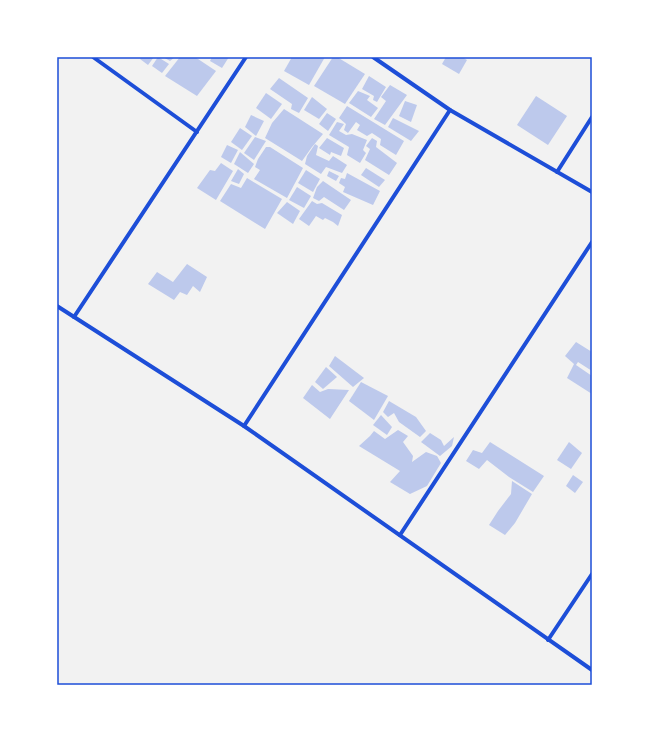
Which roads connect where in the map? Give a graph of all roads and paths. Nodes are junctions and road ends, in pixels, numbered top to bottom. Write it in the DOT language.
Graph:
graph roads {
  1 [pos="93,57"];
  2 [pos="246,57"];
  3 [pos="373,57"];
  4 [pos="450,110"];
  5 [pos="592,116"];
  6 [pos="197,132"];
  7 [pos="557,172"];
  8 [pos="592,192"];
  9 [pos="592,242"];
  10 [pos="57,306"];
  11 [pos="74,317"];
  12 [pos="244,426"];
  13 [pos="400,535"];
  14 [pos="592,574"];
  15 [pos="548,640"];
  16 [pos="592,670"];
  1 -- 6 [label="street"];
  2 -- 6 [label="street"];
  3 -- 4 [label="street"];
  4 -- 7 [label="street"];
  4 -- 12 [label="street"];
  5 -- 7 [label="street"];
  6 -- 11 [label="street"];
  7 -- 8 [label="street"];
  9 -- 13 [label="street"];
  10 -- 11 [label="street"];
  11 -- 12 [label="street"];
  12 -- 13 [label="street"];
  13 -- 15 [label="street"];
  14 -- 15 [label="street"];
  15 -- 16 [label="street"];
}
